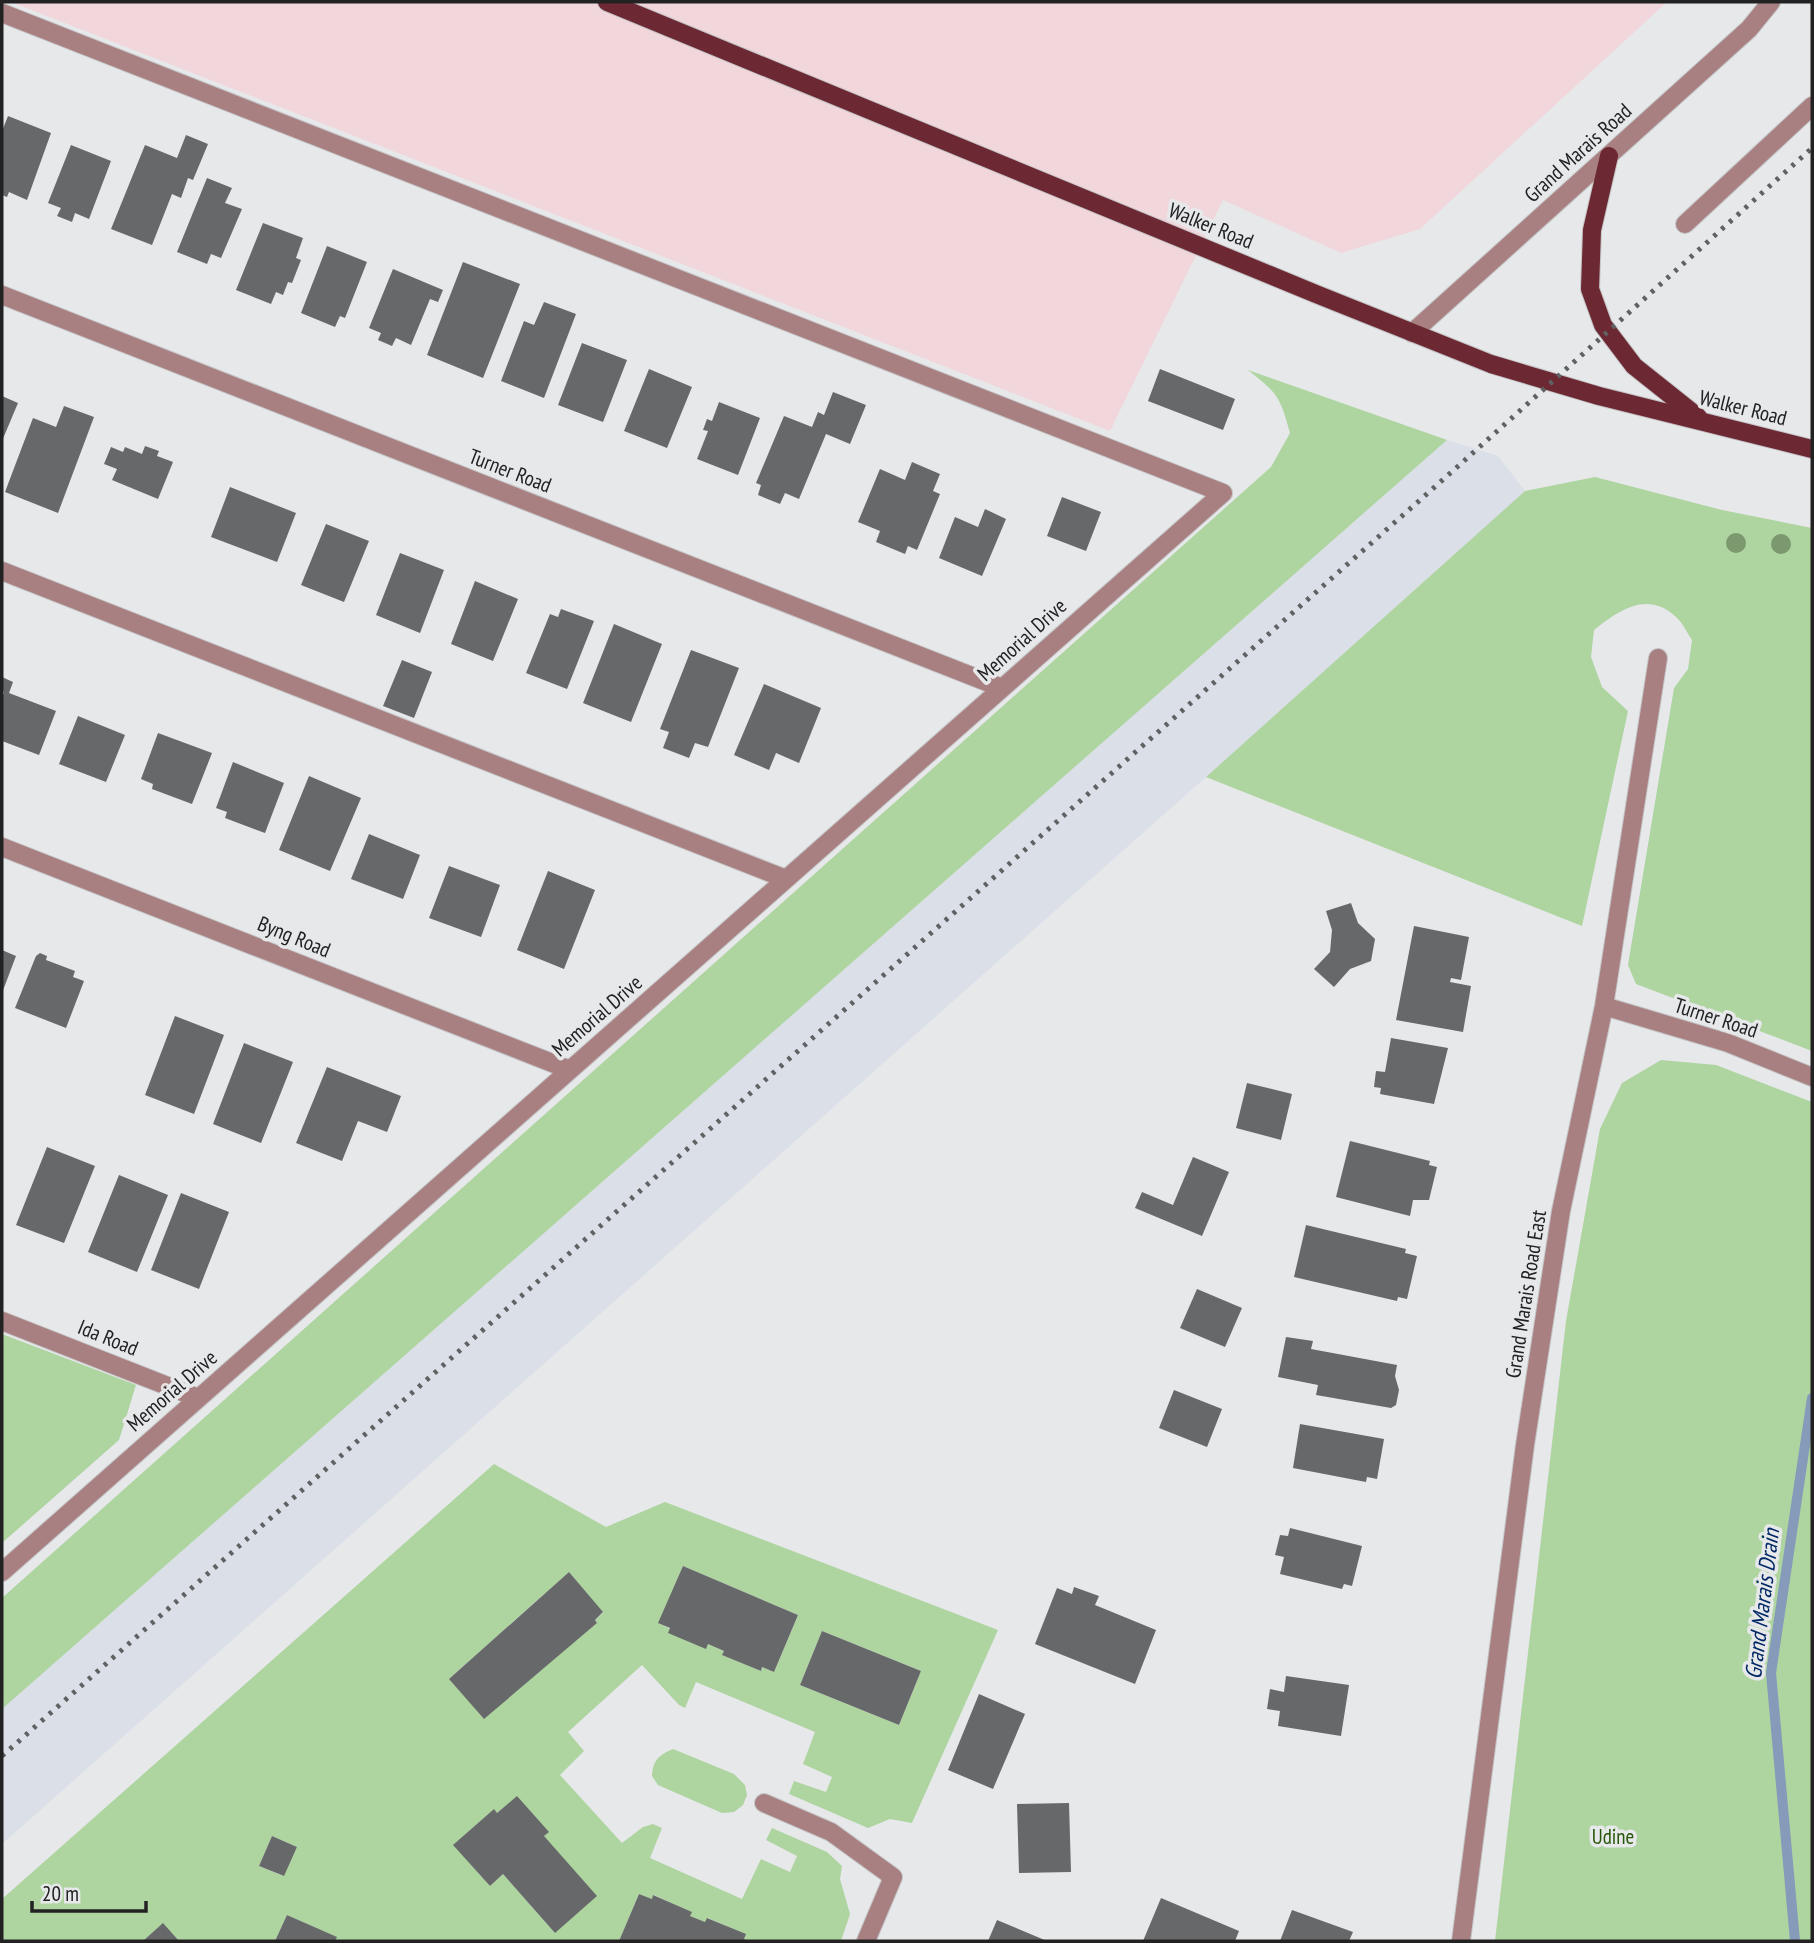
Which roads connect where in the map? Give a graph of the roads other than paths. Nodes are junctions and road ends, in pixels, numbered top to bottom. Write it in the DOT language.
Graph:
graph roads {
  1 [pos="607,2"];
  2 [pos="1771,2"];
  3 [pos="2,13"];
  4 [pos="1812,106"];
  5 [pos="1609,156"];
  6 [pos="1685,224"];
  7 [pos="2,295"];
  8 [pos="1412,333"];
  9 [pos="1703,422"];
  10 [pos="1812,449"];
  11 [pos="2,571"];
  12 [pos="1658,657"];
  13 [pos="1002,688"];
  14 [pos="2,847"];
  15 [pos="786,879"];
  16 [pos="1604,1006"];
  17 [pos="570,1070"];
  18 [pos="1812,1077"];
  19 [pos="2,1321"];
  20 [pos="198,1398"];
  21 [pos="2,1572"];
  22 [pos="764,1802"];
  23 [pos="866,1941"];
  24 [pos="1461,1941"];
  1 -- 8 [label="main road, Walker Road"];
  2 -- 5 [label="street, Grand Marais Road"];
  3 -- 13 [label="street, Memorial Drive"];
  4 -- 6 [label="street"];
  5 -- 8 [label="street, Grand Marais Road"];
  5 -- 9 [label="main road"];
  7 -- 13 [label="street, Turner Road"];
  8 -- 9 [label="main road, Walker Road"];
  9 -- 10 [label="main road, Walker Road"];
  11 -- 15 [label="street"];
  12 -- 16 [label="street, Grand Marais Road East"];
  13 -- 15 [label="street, Memorial Drive"];
  14 -- 17 [label="street, Byng Road"];
  15 -- 17 [label="street, Memorial Drive"];
  16 -- 18 [label="street, Turner Road"];
  16 -- 24 [label="street, Grand Marais Road East"];
  17 -- 20 [label="street, Memorial Drive"];
  19 -- 20 [label="street, Ida Road"];
  20 -- 21 [label="street, Memorial Drive"];
  22 -- 23 [label="street"];
}
